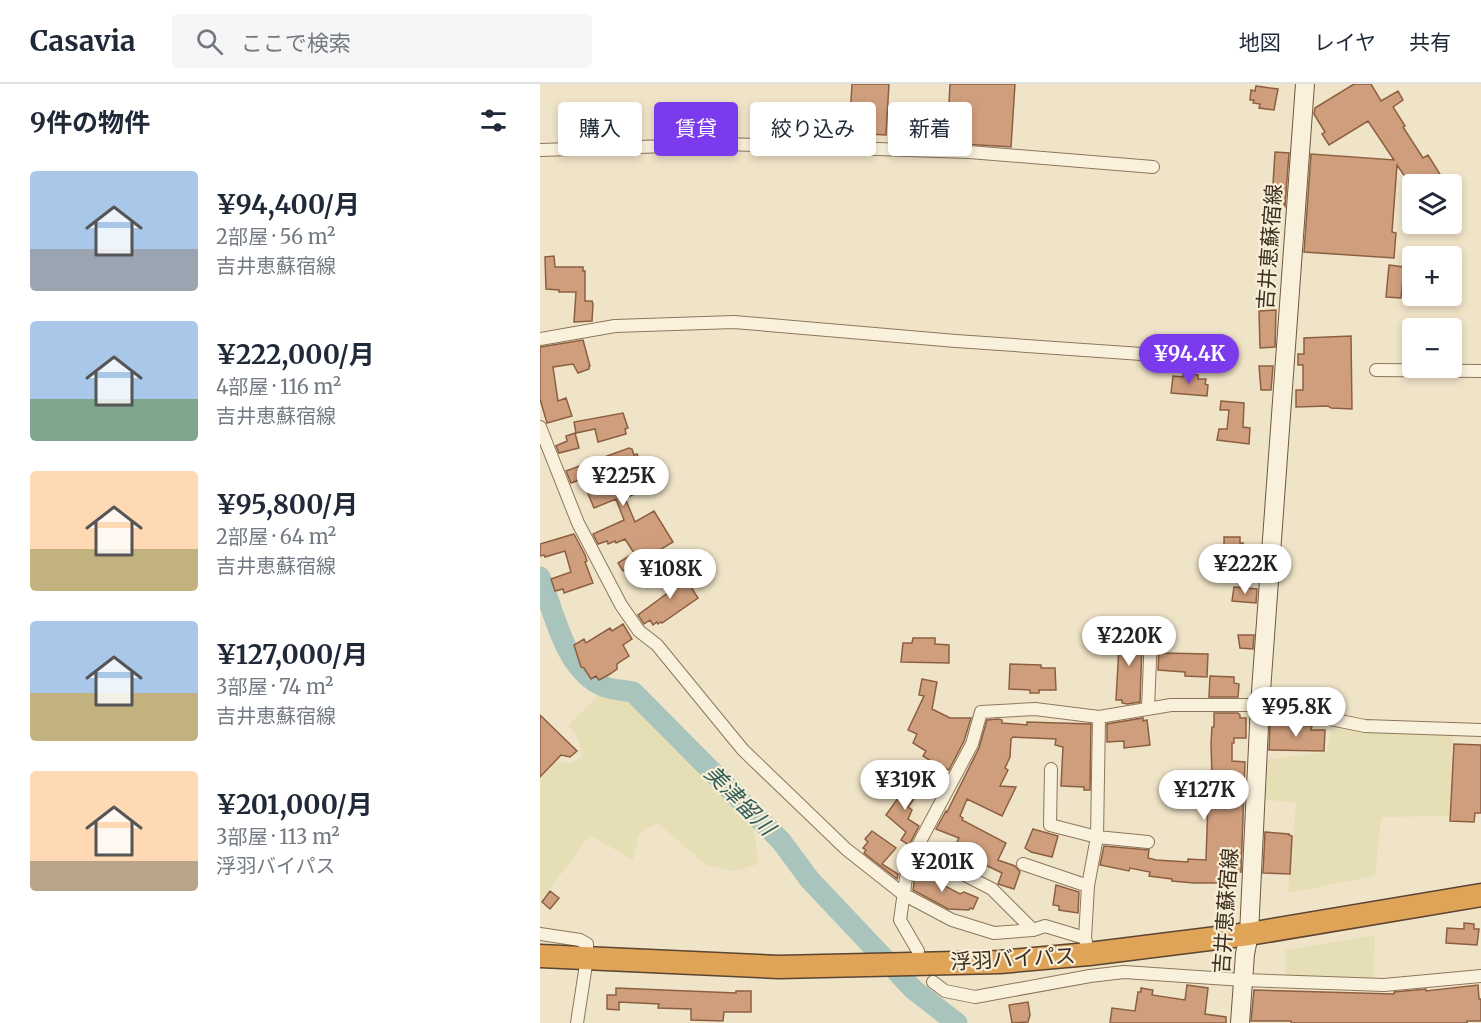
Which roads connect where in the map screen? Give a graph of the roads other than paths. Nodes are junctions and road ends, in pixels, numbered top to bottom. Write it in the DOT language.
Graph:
graph roads {
  1 [pos="1305,84"];
  2 [pos="540,150"];
  3 [pos="1153,167"];
  4 [pos="540,339"];
  5 [pos="1156,355"];
  6 [pos="1376,370"];
  7 [pos="1481,371"];
  8 [pos="540,427"];
  9 [pos="1151,635"];
  10 [pos="1260,705"];
  11 [pos="1148,708"];
  12 [pos="1099,717"];
  13 [pos="1481,730"];
  14 [pos="1051,769"];
  15 [pos="1097,837"];
  16 [pos="1148,842"];
  17 [pos="1023,864"];
  18 [pos="961,873"];
  19 [pos="1088,885"];
  20 [pos="903,894"];
  21 [pos="1481,895"];
  22 [pos="1033,930"];
  23 [pos="540,934"];
  24 [pos="1249,934"];
  25 [pos="1087,946"];
  26 [pos="540,956"];
  27 [pos="917,957"];
  28 [pos="587,958"];
  29 [pos="1481,976"];
  30 [pos="1243,980"];
  31 [pos="933,982"];
  32 [pos="577,1023"];
  33 [pos="1240,1023"];
  1 -- 10 [label="main road, 吉井恵蘇宿線"];
  2 -- 3 [label="street"];
  4 -- 5 [label="street"];
  6 -- 7 [label="street"];
  8 -- 20 [label="street"];
  9 -- 11 [label="street"];
  10 -- 11 [label="street"];
  10 -- 13 [label="street"];
  10 -- 24 [label="main road, 吉井恵蘇宿線"];
  11 -- 12 [label="street"];
  12 -- 15 [label="street"];
  12 -- 20 [label="street"];
  14 -- 15 [label="street"];
  15 -- 16 [label="street"];
  15 -- 19 [label="street"];
  17 -- 19 [label="street"];
  18 -- 22 [label="street"];
  19 -- 25 [label="street"];
  20 -- 22 [label="street"];
  20 -- 27 [label="street"];
  21 -- 24 [label="highway, 浮羽バイパス"];
  22 -- 25 [label="street"];
  23 -- 28 [label="street"];
  24 -- 25 [label="highway, 浮羽バイパス"];
  24 -- 30 [label="main road, 吉井恵蘇宿線"];
  25 -- 27 [label="highway, 浮羽バイパス"];
  26 -- 28 [label="highway, 浮羽バイパス"];
  27 -- 28 [label="highway, 浮羽バイパス"];
  28 -- 32 [label="street"];
  29 -- 30 [label="street"];
  30 -- 31 [label="street"];
  30 -- 33 [label="main road, 吉井恵蘇宿線"];
}
